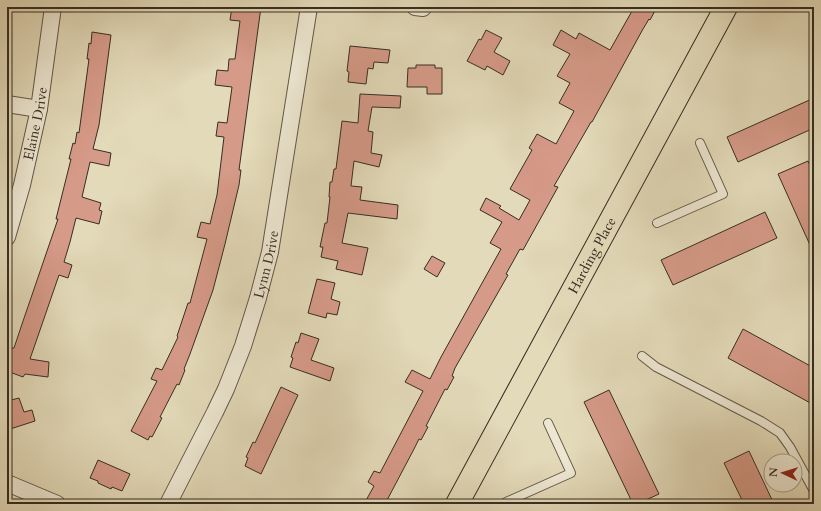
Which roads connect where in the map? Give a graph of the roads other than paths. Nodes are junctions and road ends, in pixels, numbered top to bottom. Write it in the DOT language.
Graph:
graph roads {
  1 [pos="53,7"];
  2 [pos="309,7"];
  3 [pos="726,7"];
  4 [pos="7,104"];
  5 [pos="39,109"];
  6 [pos="700,143"];
  7 [pos="657,223"];
  8 [pos="7,237"];
  9 [pos="642,356"];
  10 [pos="548,423"];
  11 [pos="7,483"];
  12 [pos="814,491"];
  13 [pos="506,502"];
  14 [pos="57,504"];
  15 [pos="168,504"];
  16 [pos="457,504"];
  1 -- 5 [label="street, Elaine Drive"];
  2 -- 15 [label="street, Lynn Drive"];
  3 -- 16 [label="main road, Harding Place"];
  4 -- 5 [label="street"];
  5 -- 8 [label="street, Elaine Drive"];
  6 -- 7 [label="lane"];
  9 -- 12 [label="lane"];
  10 -- 13 [label="lane"];
  11 -- 14 [label="street"];
}
